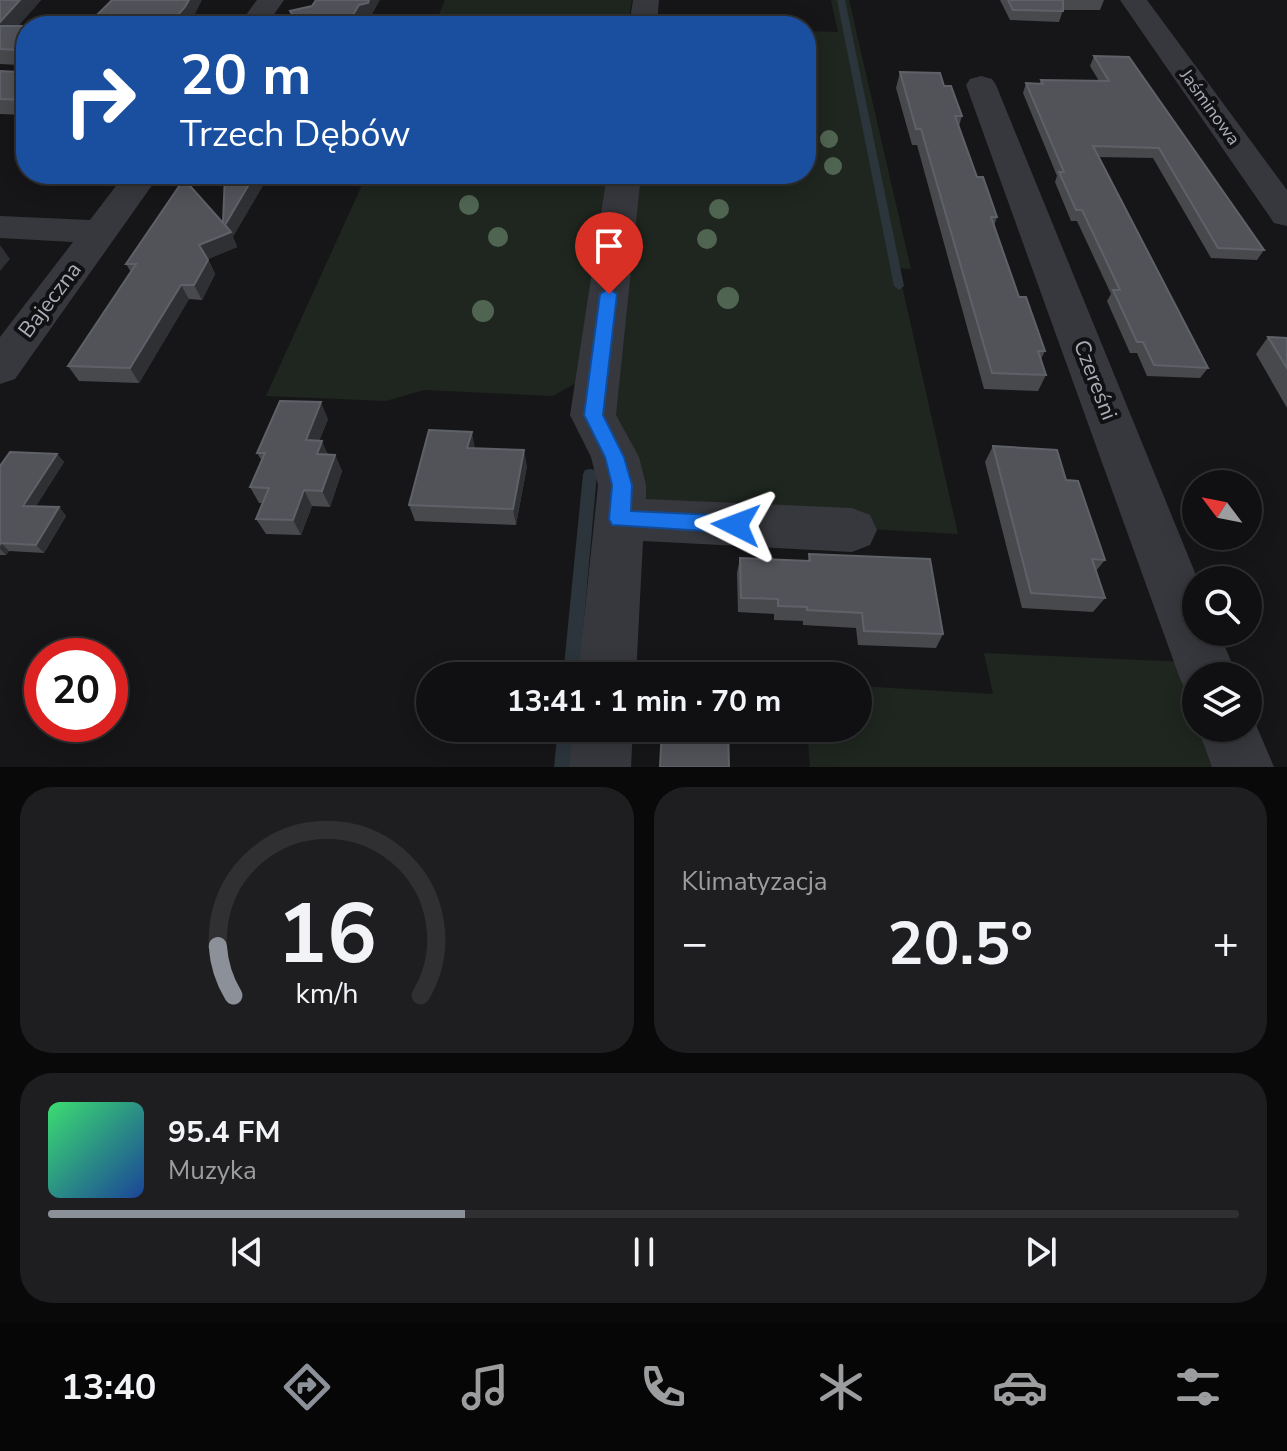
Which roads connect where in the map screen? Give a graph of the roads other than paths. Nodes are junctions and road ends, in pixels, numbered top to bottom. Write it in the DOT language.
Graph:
graph roads {
  1 [pos="1133,0"];
  2 [pos="981,85"];
  3 [pos="136,184"];
  4 [pos="623,184"];
  5 [pos="1287,215"];
  6 [pos="0,227"];
  7 [pos="101,232"];
  8 [pos="0,368"];
  9 [pos="620,519"];
  10 [pos="852,530"];
  11 [pos="608,662"];
  12 [pos="1203,662"];
  13 [pos="602,742"];
  14 [pos="1233,742"];
  15 [pos="600,767"];
  16 [pos="1243,767"];
  1 -- 5 [label="street, Jaśminowa"];
  2 -- 12 [label="street, Czereśni"];
  3 -- 7 [label="street, Bajeczna"];
  4 -- 9 [label="street"];
  6 -- 7 [label="street, Bajeczna"];
  7 -- 8 [label="street, Bajeczna"];
  9 -- 10 [label="street"];
  9 -- 11 [label="street"];
  13 -- 15 [label="street"];
  14 -- 16 [label="street"];
}
